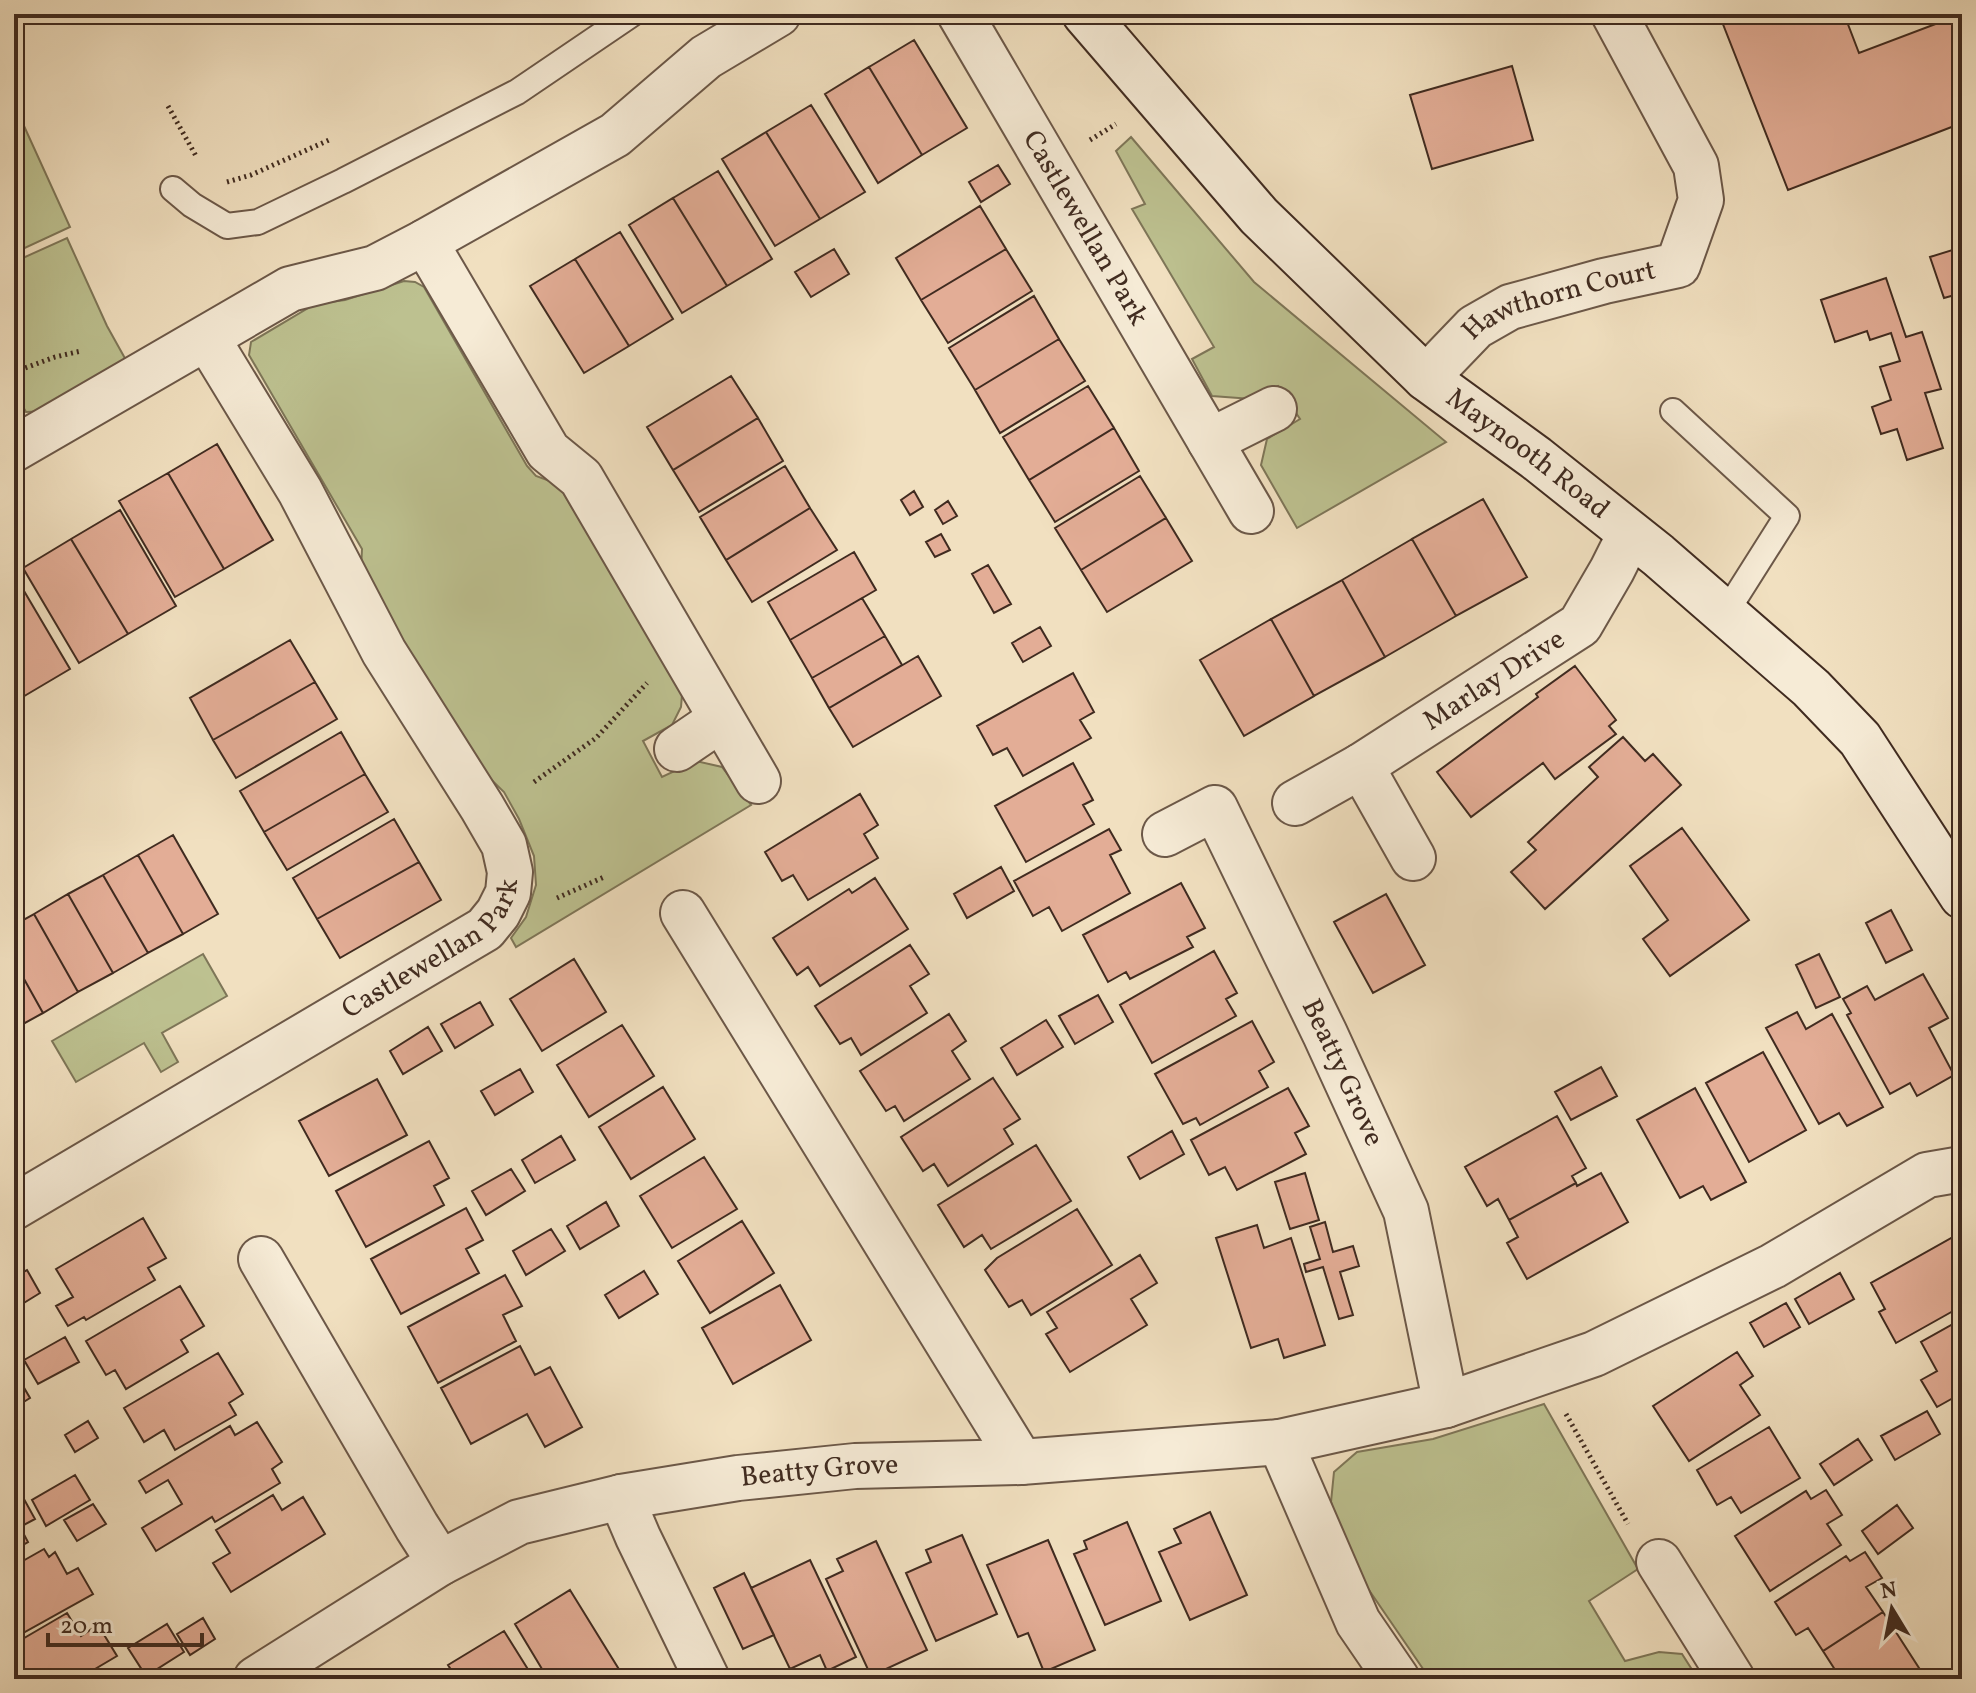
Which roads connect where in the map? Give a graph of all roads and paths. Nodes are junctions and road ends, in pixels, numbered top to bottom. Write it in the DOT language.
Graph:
graph roads {
  1 [pos="632,14"];
  2 [pos="778,14"];
  3 [pos="960,14"];
  4 [pos="1085,14"];
  5 [pos="1614,14"];
  6 [pos="1157,97"];
  7 [pos="168,106"];
  8 [pos="334,138"];
  9 [pos="198,160"];
  10 [pos="1049,167"];
  11 [pos="216,177"];
  12 [pos="173,189"];
  13 [pos="425,242"];
  14 [pos="207,338"];
  15 [pos="1426,378"];
  16 [pos="1274,409"];
  17 [pos="1673,411"];
  18 [pos="1210,441"];
  19 [pos="14,449"];
  20 [pos="1251,511"];
  21 [pos="1630,534"];
  22 [pos="1725,614"];
  23 [pos="685,656"];
  24 [pos="721,719"];
  25 [pos="677,749"];
  26 [pos="1361,766"];
  27 [pos="758,781"];
  28 [pos="534,782"];
  29 [pos="1295,803"];
  30 [pos="1165,834"];
  31 [pos="1413,858"];
  32 [pos="1962,896"];
  33 [pos="683,913"];
  34 [pos="1962,1169"];
  35 [pos="14,1207"];
  36 [pos="261,1259"];
  37 [pos="1542,1372"];
  38 [pos="1446,1405"];
  39 [pos="1280,1442"];
  40 [pos="1021,1462"];
  41 [pos="621,1497"];
  42 [pos="1659,1562"];
  43 [pos="440,1563"];
  44 [pos="256,1679"];
  45 [pos="707,1679"];
  46 [pos="1397,1679"];
  47 [pos="1732,1679"];
  1 -- 12 [label="lane"];
  2 -- 13 [label="street"];
  3 -- 10 [label="street, Castlewellan Park"];
  4 -- 6 [label="street, Maynooth Road"];
  5 -- 15 [label="street, Hawthorn Court"];
  6 -- 10 [label="path"];
  6 -- 15 [label="street, Maynooth Road"];
  7 -- 9 [label="path"];
  8 -- 11 [label="path"];
  10 -- 18 [label="street, Castlewellan Park"];
  13 -- 14 [label="street"];
  13 -- 23 [label="street"];
  14 -- 19 [label="street"];
  14 -- 35 [label="street, Castlewellan Park"];
  15 -- 21 [label="street, Maynooth Road"];
  16 -- 18 [label="street"];
  17 -- 22 [label="lane"];
  18 -- 20 [label="street, Castlewellan Park"];
  21 -- 22 [label="street, Maynooth Road"];
  21 -- 26 [label="street, Marlay Drive"];
  22 -- 32 [label="street, Maynooth Road"];
  23 -- 24 [label="street"];
  23 -- 28 [label="path"];
  24 -- 25 [label="street"];
  24 -- 27 [label="street"];
  26 -- 29 [label="street, Marlay Drive"];
  26 -- 31 [label="street"];
  30 -- 38 [label="street, Beatty Grove"];
  33 -- 40 [label="street"];
  34 -- 37 [label="street, Beatty Grove"];
  36 -- 43 [label="street"];
  37 -- 38 [label="street, Beatty Grove"];
  37 -- 42 [label="path"];
  38 -- 39 [label="street, Beatty Grove"];
  39 -- 40 [label="street, Beatty Grove"];
  39 -- 46 [label="street"];
  40 -- 41 [label="street, Beatty Grove"];
  41 -- 43 [label="street, Beatty Grove"];
  41 -- 45 [label="street"];
  42 -- 47 [label="street"];
  43 -- 44 [label="street, Beatty Grove"];
}
